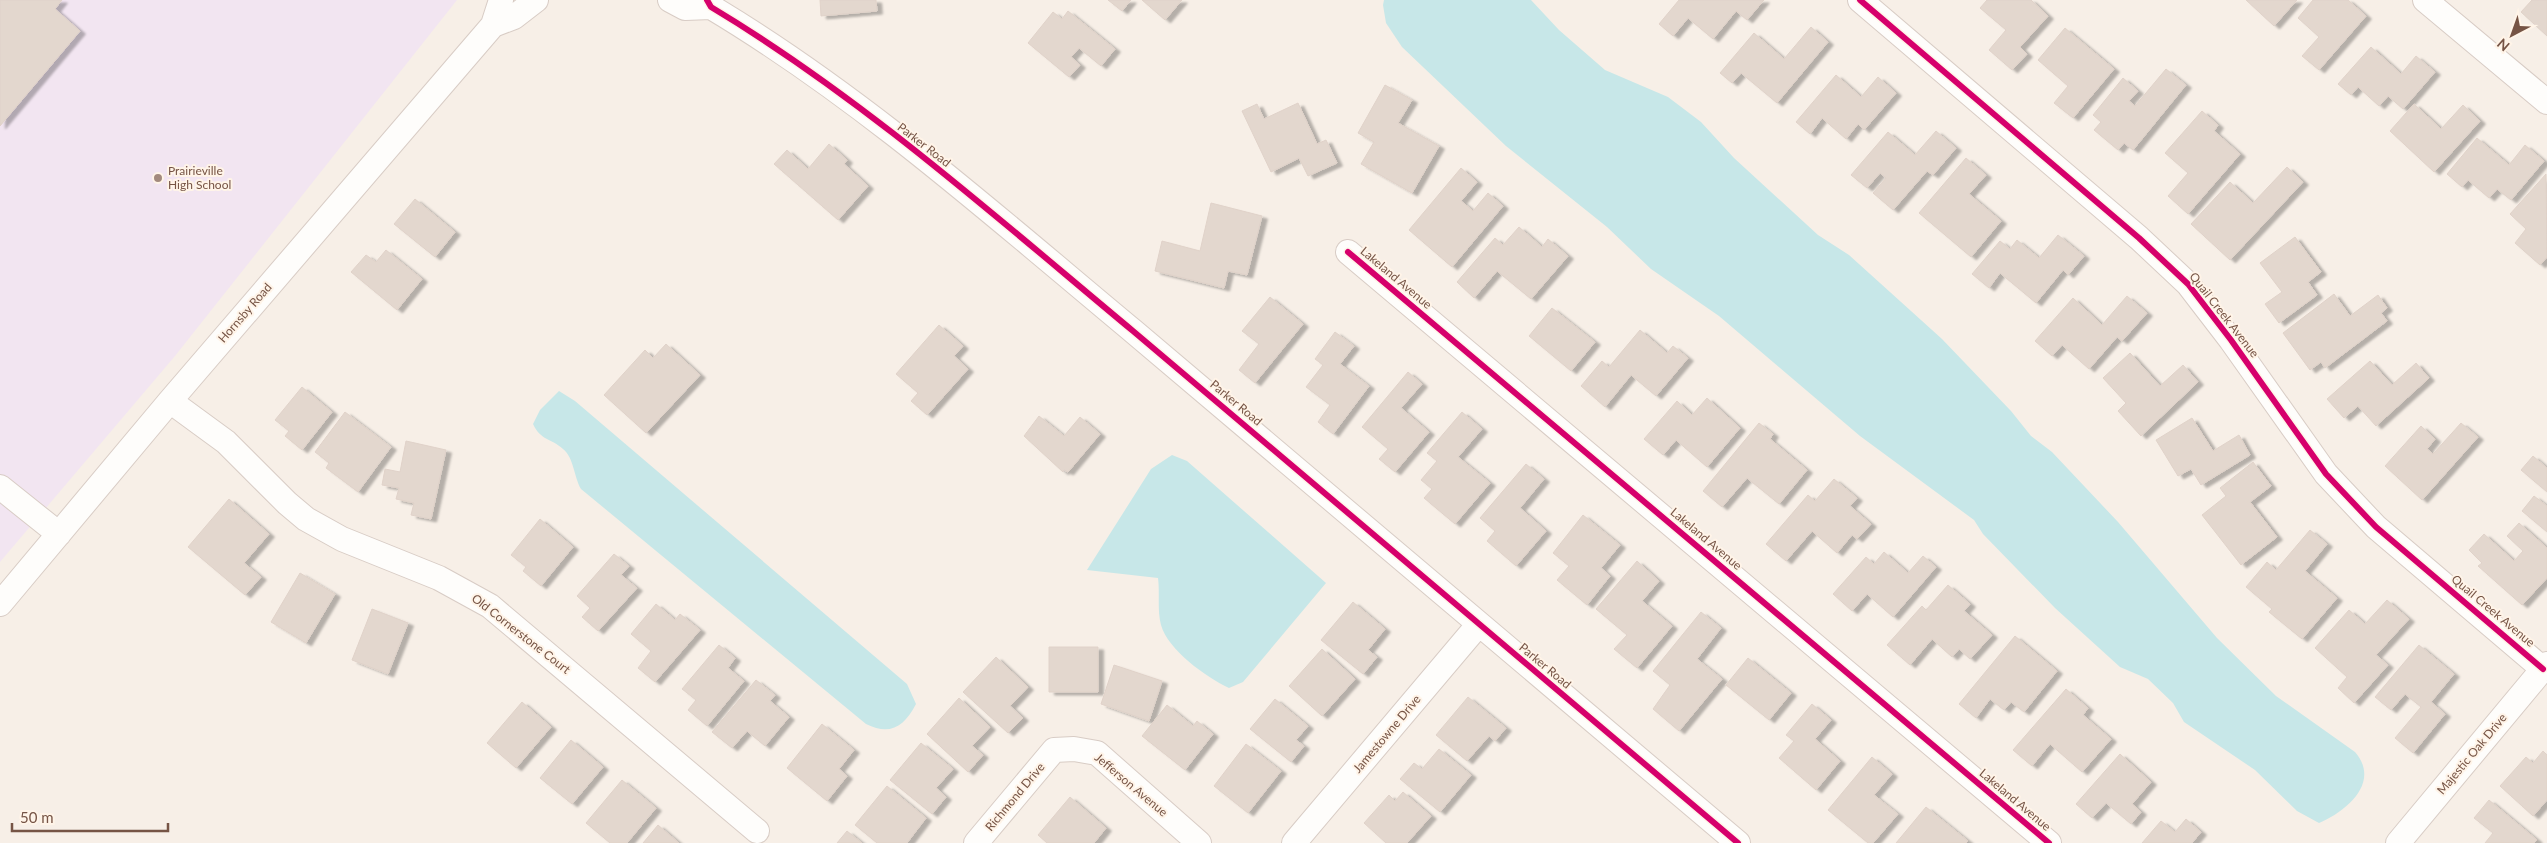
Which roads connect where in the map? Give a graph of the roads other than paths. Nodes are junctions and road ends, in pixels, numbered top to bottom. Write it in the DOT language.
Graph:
graph roads {
  1 [pos="501,0"];
  2 [pos="536,0"];
  3 [pos="670,0"];
  4 [pos="1860,0"];
  5 [pos="2425,0"];
  6 [pos="709,4"];
  7 [pos="493,25"];
  8 [pos="2547,102"];
  9 [pos="1348,252"];
  10 [pos="170,401"];
  11 [pos="0,487"];
  12 [pos="58,534"];
  13 [pos="0,604"];
  14 [pos="1479,624"];
  15 [pos="2545,667"];
  16 [pos="1054,750"];
  17 [pos="757,830"];
  18 [pos="1733,842"];
  19 [pos="976,843"];
  20 [pos="1199,843"];
  21 [pos="1294,843"];
  22 [pos="2049,843"];
  23 [pos="2398,843"];
  1 -- 7 [label="street, Hornsby Road"];
  2 -- 7 [label="street, Hornsby Road"];
  3 -- 6 [label="street, Parker Road"];
  4 -- 15 [label="street, Quail Creek Avenue"];
  5 -- 8 [label="street"];
  6 -- 14 [label="street, Parker Road"];
  7 -- 10 [label="street, Hornsby Road"];
  9 -- 22 [label="street, Lakeland Avenue"];
  10 -- 12 [label="street, Hornsby Road"];
  10 -- 17 [label="street, Old Cornerstone Court"];
  11 -- 12 [label="street"];
  12 -- 13 [label="street, Hornsby Road"];
  14 -- 18 [label="street, Parker Road"];
  14 -- 21 [label="street, Jamestowne Drive"];
  15 -- 23 [label="street, Majestic Oak Drive"];
  16 -- 19 [label="street, Richmond Drive"];
  16 -- 20 [label="street, Jefferson Avenue"];
}
